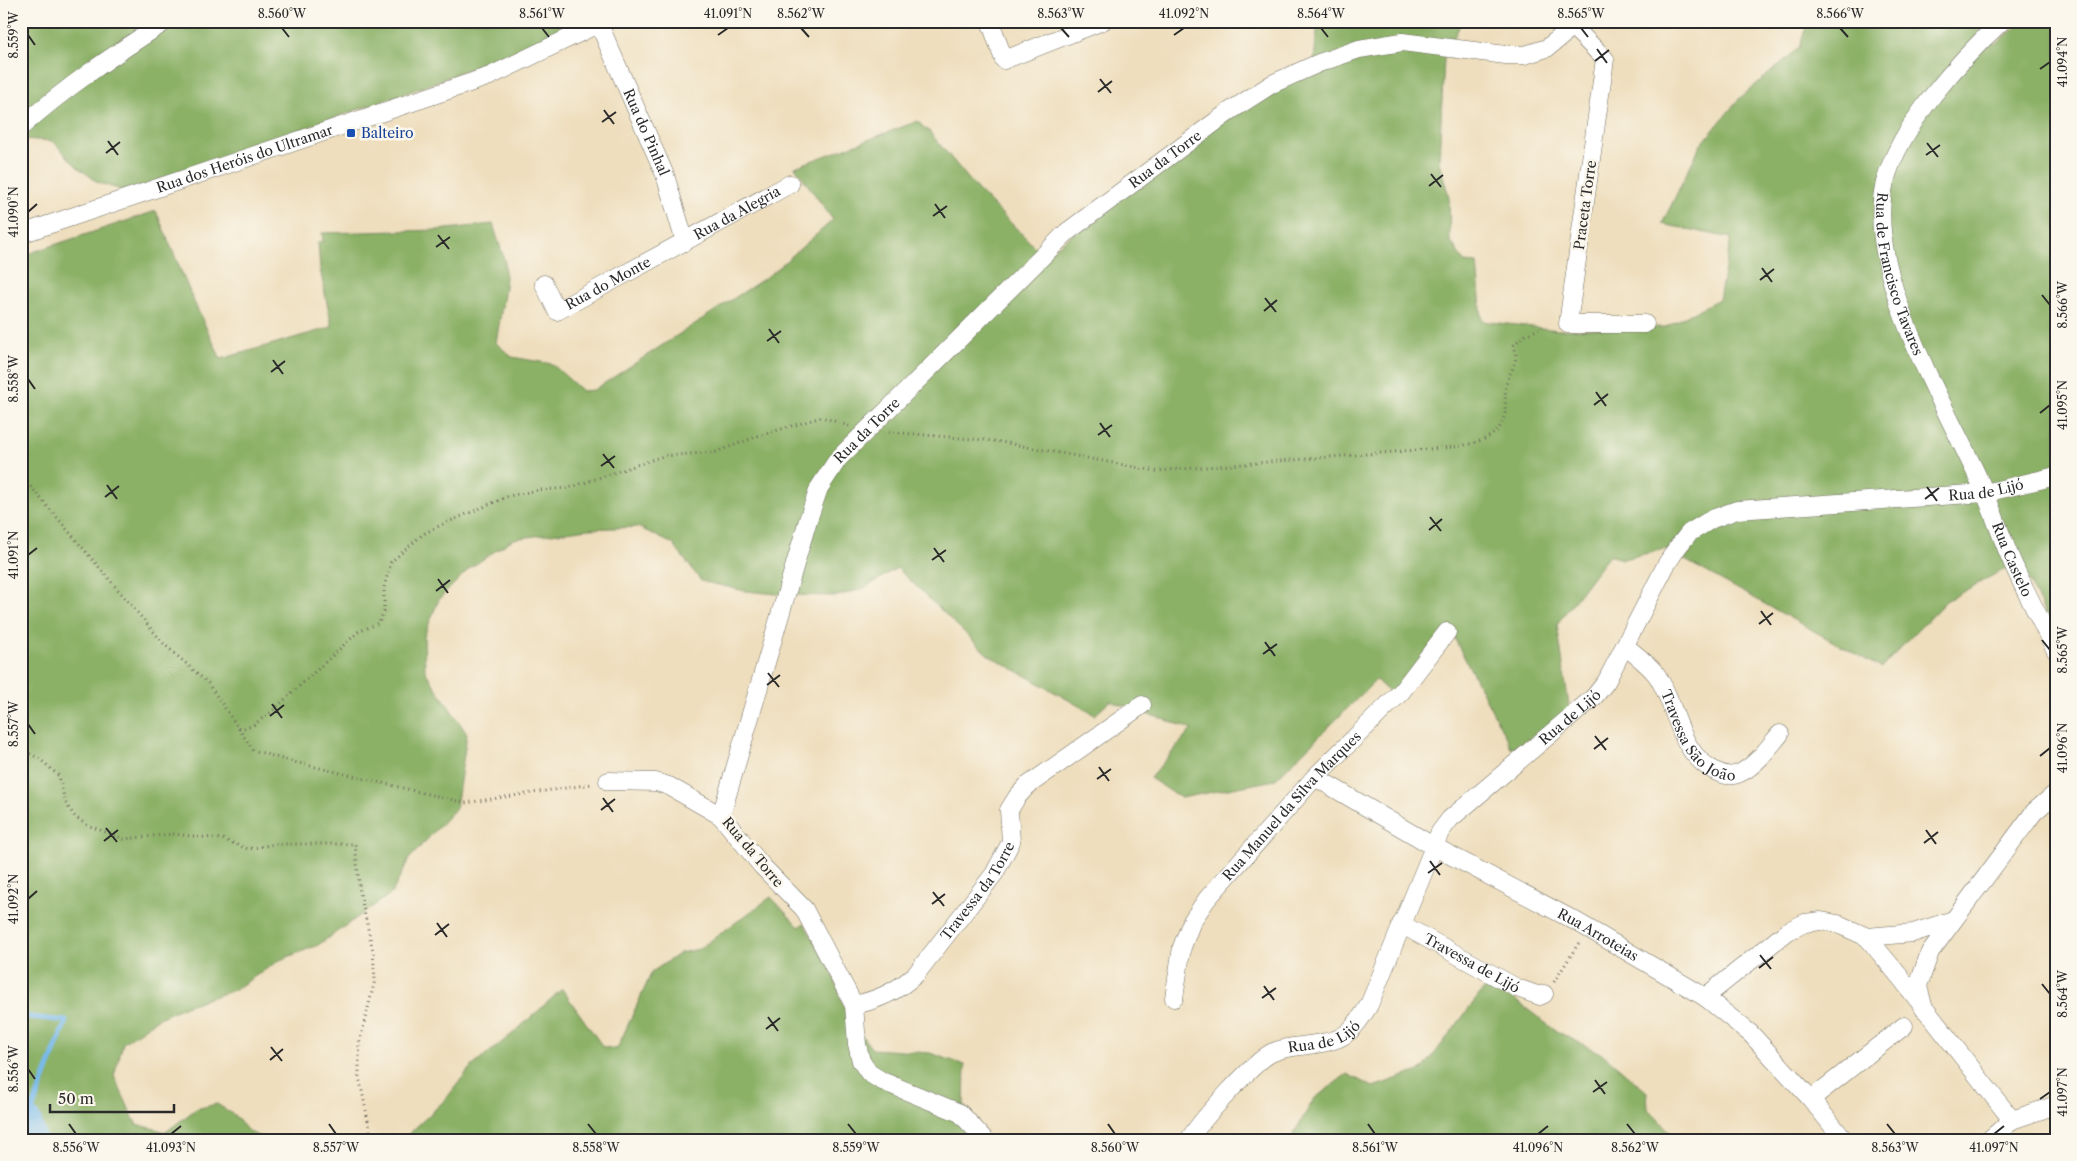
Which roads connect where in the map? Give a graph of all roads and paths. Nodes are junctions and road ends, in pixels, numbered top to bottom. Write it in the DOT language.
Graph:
graph roads {
  1 [pos="166,21"];
  2 [pos="990,21"];
  3 [pos="1104,21"];
  4 [pos="2002,21"];
  5 [pos="1577,22"];
  6 [pos="601,23"];
  7 [pos="21,127"];
  8 [pos="790,184"];
  9 [pos="21,234"];
  10 [pos="685,242"];
  11 [pos="544,284"];
  12 [pos="1645,324"];
  13 [pos="1539,329"];
  14 [pos="867,429"];
  15 [pos="21,475"];
  16 [pos="2056,476"];
  17 [pos="1985,493"];
  18 [pos="1447,632"];
  19 [pos="1624,646"];
  20 [pos="2056,651"];
  21 [pos="1142,705"];
  22 [pos="238,729"];
  23 [pos="1780,734"];
  24 [pos="21,749"];
  25 [pos="1315,777"];
  26 [pos="608,781"];
  27 [pos="2056,793"];
  28 [pos="721,816"];
  29 [pos="1433,846"];
  30 [pos="1953,920"];
  31 [pos="1401,924"];
  32 [pos="1588,929"];
  33 [pos="1866,937"];
  34 [pos="1544,994"];
  35 [pos="1705,996"];
  36 [pos="1174,998"];
  37 [pos="854,1005"];
  38 [pos="1924,1009"];
  39 [pos="1904,1026"];
  40 [pos="1811,1099"];
  41 [pos="2056,1105"];
  42 [pos="2012,1120"];
  43 [pos="372,1140"];
  44 [pos="984,1140"];
  45 [pos="1188,1140"];
  46 [pos="1844,1140"];
  47 [pos="1989,1140"];
  1 -- 7 [label="street"];
  2 -- 3 [label="street"];
  4 -- 17 [label="street, Rua de Francisco Tavares"];
  5 -- 12 [label="street, Praceta Torre"];
  5 -- 14 [label="street, Rua da Torre"];
  6 -- 9 [label="street, Rua dos Heróis do Ultramar"];
  6 -- 10 [label="street, Rua do Pinhal"];
  8 -- 10 [label="street, Rua da Alegria"];
  10 -- 11 [label="street, Rua do Monte"];
  13 -- 14 [label="path"];
  14 -- 22 [label="path"];
  14 -- 28 [label="street, Rua da Torre"];
  15 -- 22 [label="path"];
  16 -- 17 [label="street, Rua de Lijó"];
  17 -- 19 [label="street, Rua de Lijó"];
  17 -- 20 [label="street, Rua Castelo"];
  18 -- 25 [label="street, Rua Manuel da Silva Marques"];
  19 -- 23 [label="street, Travessa São João"];
  19 -- 29 [label="street, Rua de Lijó"];
  21 -- 37 [label="street, Travessa da Torre"];
  22 -- 26 [label="path"];
  24 -- 43 [label="path"];
  25 -- 29 [label="street, Rua Arroteias"];
  25 -- 36 [label="street, Rua Manuel da Silva Marques"];
  26 -- 28 [label="street"];
  27 -- 30 [label="street"];
  28 -- 37 [label="street, Rua da Torre"];
  29 -- 31 [label="street, Rua de Lijó"];
  29 -- 32 [label="street, Rua Arroteias"];
  30 -- 33 [label="street"];
  30 -- 38 [label="street"];
  31 -- 34 [label="street, Travessa de Lijó"];
  31 -- 45 [label="street, Rua de Lijó"];
  32 -- 34 [label="path"];
  32 -- 35 [label="street, Rua Arroteias"];
  33 -- 35 [label="street"];
  33 -- 38 [label="street"];
  35 -- 40 [label="street, Rua Arroteias"];
  37 -- 44 [label="street, Rua da Torre"];
  38 -- 42 [label="street"];
  39 -- 40 [label="street"];
  40 -- 46 [label="street, Rua Arroteias"];
  41 -- 42 [label="street"];
  42 -- 47 [label="street"];
}
